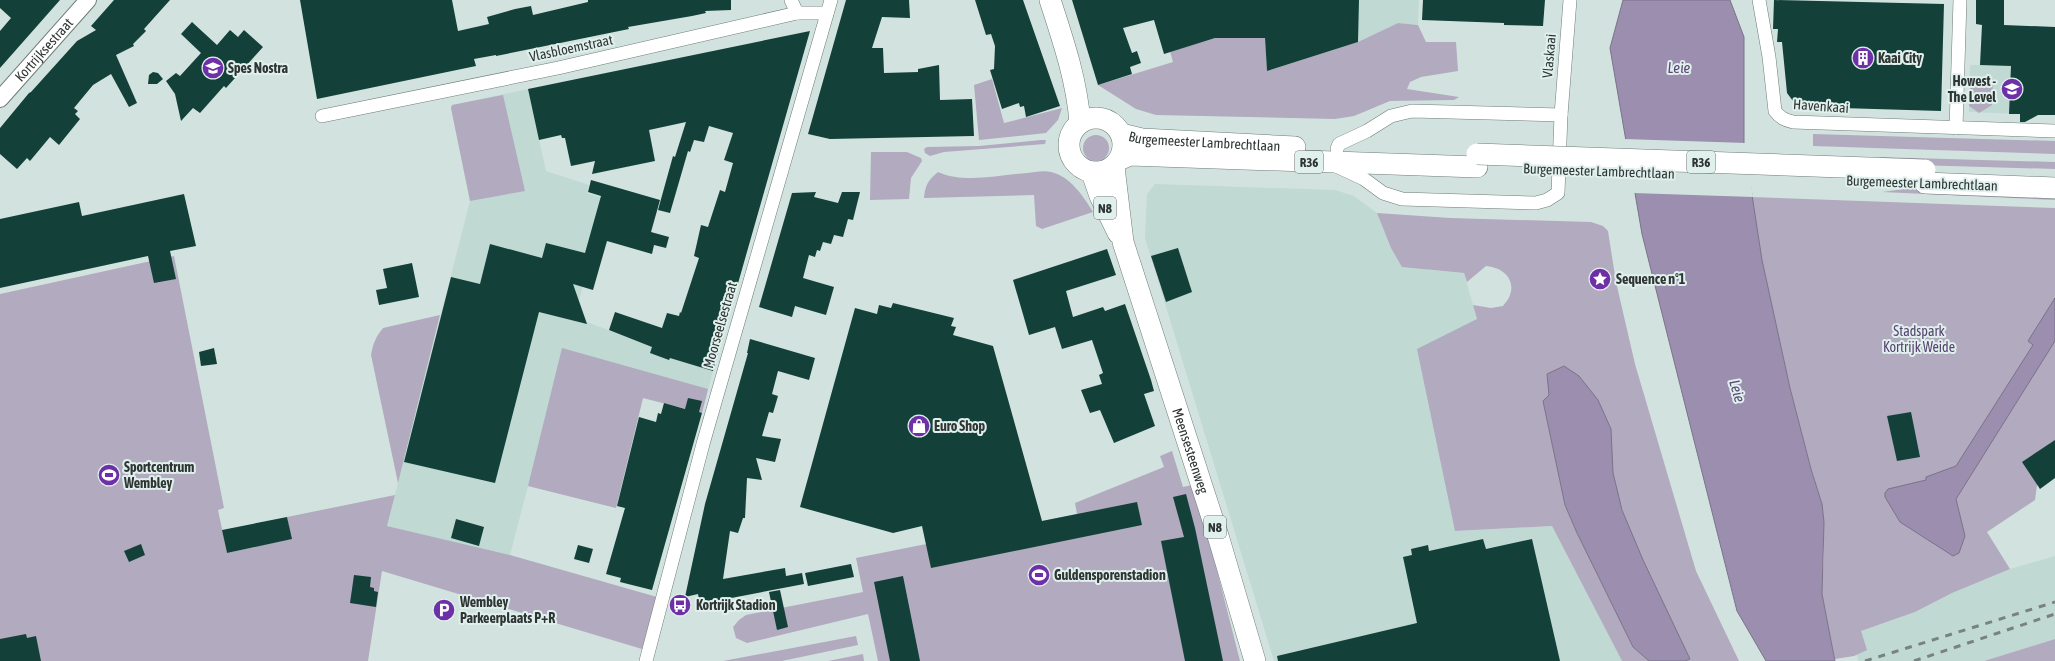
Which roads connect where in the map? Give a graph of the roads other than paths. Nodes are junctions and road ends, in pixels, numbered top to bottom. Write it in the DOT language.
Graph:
graph roads {
  1 [pos="88,0"];
  2 [pos="791,0"];
  3 [pos="831,0"];
  4 [pos="1050,0"];
  5 [pos="1570,0"];
  6 [pos="1759,0"];
  7 [pos="1960,0"];
  8 [pos="827,13"];
  9 [pos="797,14"];
  10 [pos="1067,53"];
  11 [pos="0,100"];
  12 [pos="1092,100"];
  13 [pos="1561,115"];
  14 [pos="322,116"];
  15 [pos="1105,119"];
  16 [pos="1080,123"];
  17 [pos="1956,128"];
  18 [pos="2055,131"];
  19 [pos="1122,134"];
  20 [pos="1205,142"];
  21 [pos="1335,156"];
  22 [pos="1117,163"];
  23 [pos="1092,173"];
  24 [pos="2055,174"];
  25 [pos="1925,176"];
  26 [pos="2055,188"];
  27 [pos="1536,202"];
  28 [pos="1123,242"];
  29 [pos="646,661"];
  30 [pos="1255,661"];
  1 -- 11 [label="street, Kortrijksestraat"];
  2 -- 9 [label="street"];
  3 -- 8 [label="street, Moorseelsestraat"];
  4 -- 10 [label="main road, R36"];
  5 -- 13 [label="street, Vlaskaai"];
  6 -- 17 [label="street, Havenkaai"];
  7 -- 17 [label="street"];
  8 -- 9 [label="street, Vlasbloemstraat"];
  8 -- 29 [label="street, Moorseelsestraat"];
  9 -- 14 [label="street, Vlasbloemstraat"];
  10 -- 12 [label="main road, R36"];
  10 -- 16 [label="main road, R36"];
  12 -- 15 [label="main road, R36"];
  12 -- 20 [label="main road, R36"];
  13 -- 21 [label="street"];
  13 -- 27 [label="street, Vlaskaai"];
  15 -- 16 [label="main road"];
  15 -- 19 [label="main road, R36"];
  16 -- 23 [label="main road"];
  17 -- 18 [label="street, Havenkaai"];
  19 -- 20 [label="main road, Burgemeester Lambrechtlaan / R36"];
  19 -- 22 [label="main road"];
  20 -- 21 [label="main road, Burgemeester Lambrechtlaan / R36"];
  21 -- 22 [label="main road, Burgemeester Lambrechtlaan / R36"];
  21 -- 25 [label="main road, Burgemeester Lambrechtlaan / R36"];
  21 -- 27 [label="street, Burgemeester Lambrechtlaan"];
  22 -- 23 [label="main road, R36"];
  22 -- 28 [label="main road, Meensesteenweg / N8"];
  23 -- 28 [label="main road, Meensesteenweg / N8"];
  24 -- 25 [label="main road, Burgemeester Lambrechtlaan / R36"];
  25 -- 26 [label="main road, Burgemeester Lambrechtlaan / R36"];
  28 -- 30 [label="main road, Meensesteenweg / N8"];
}
